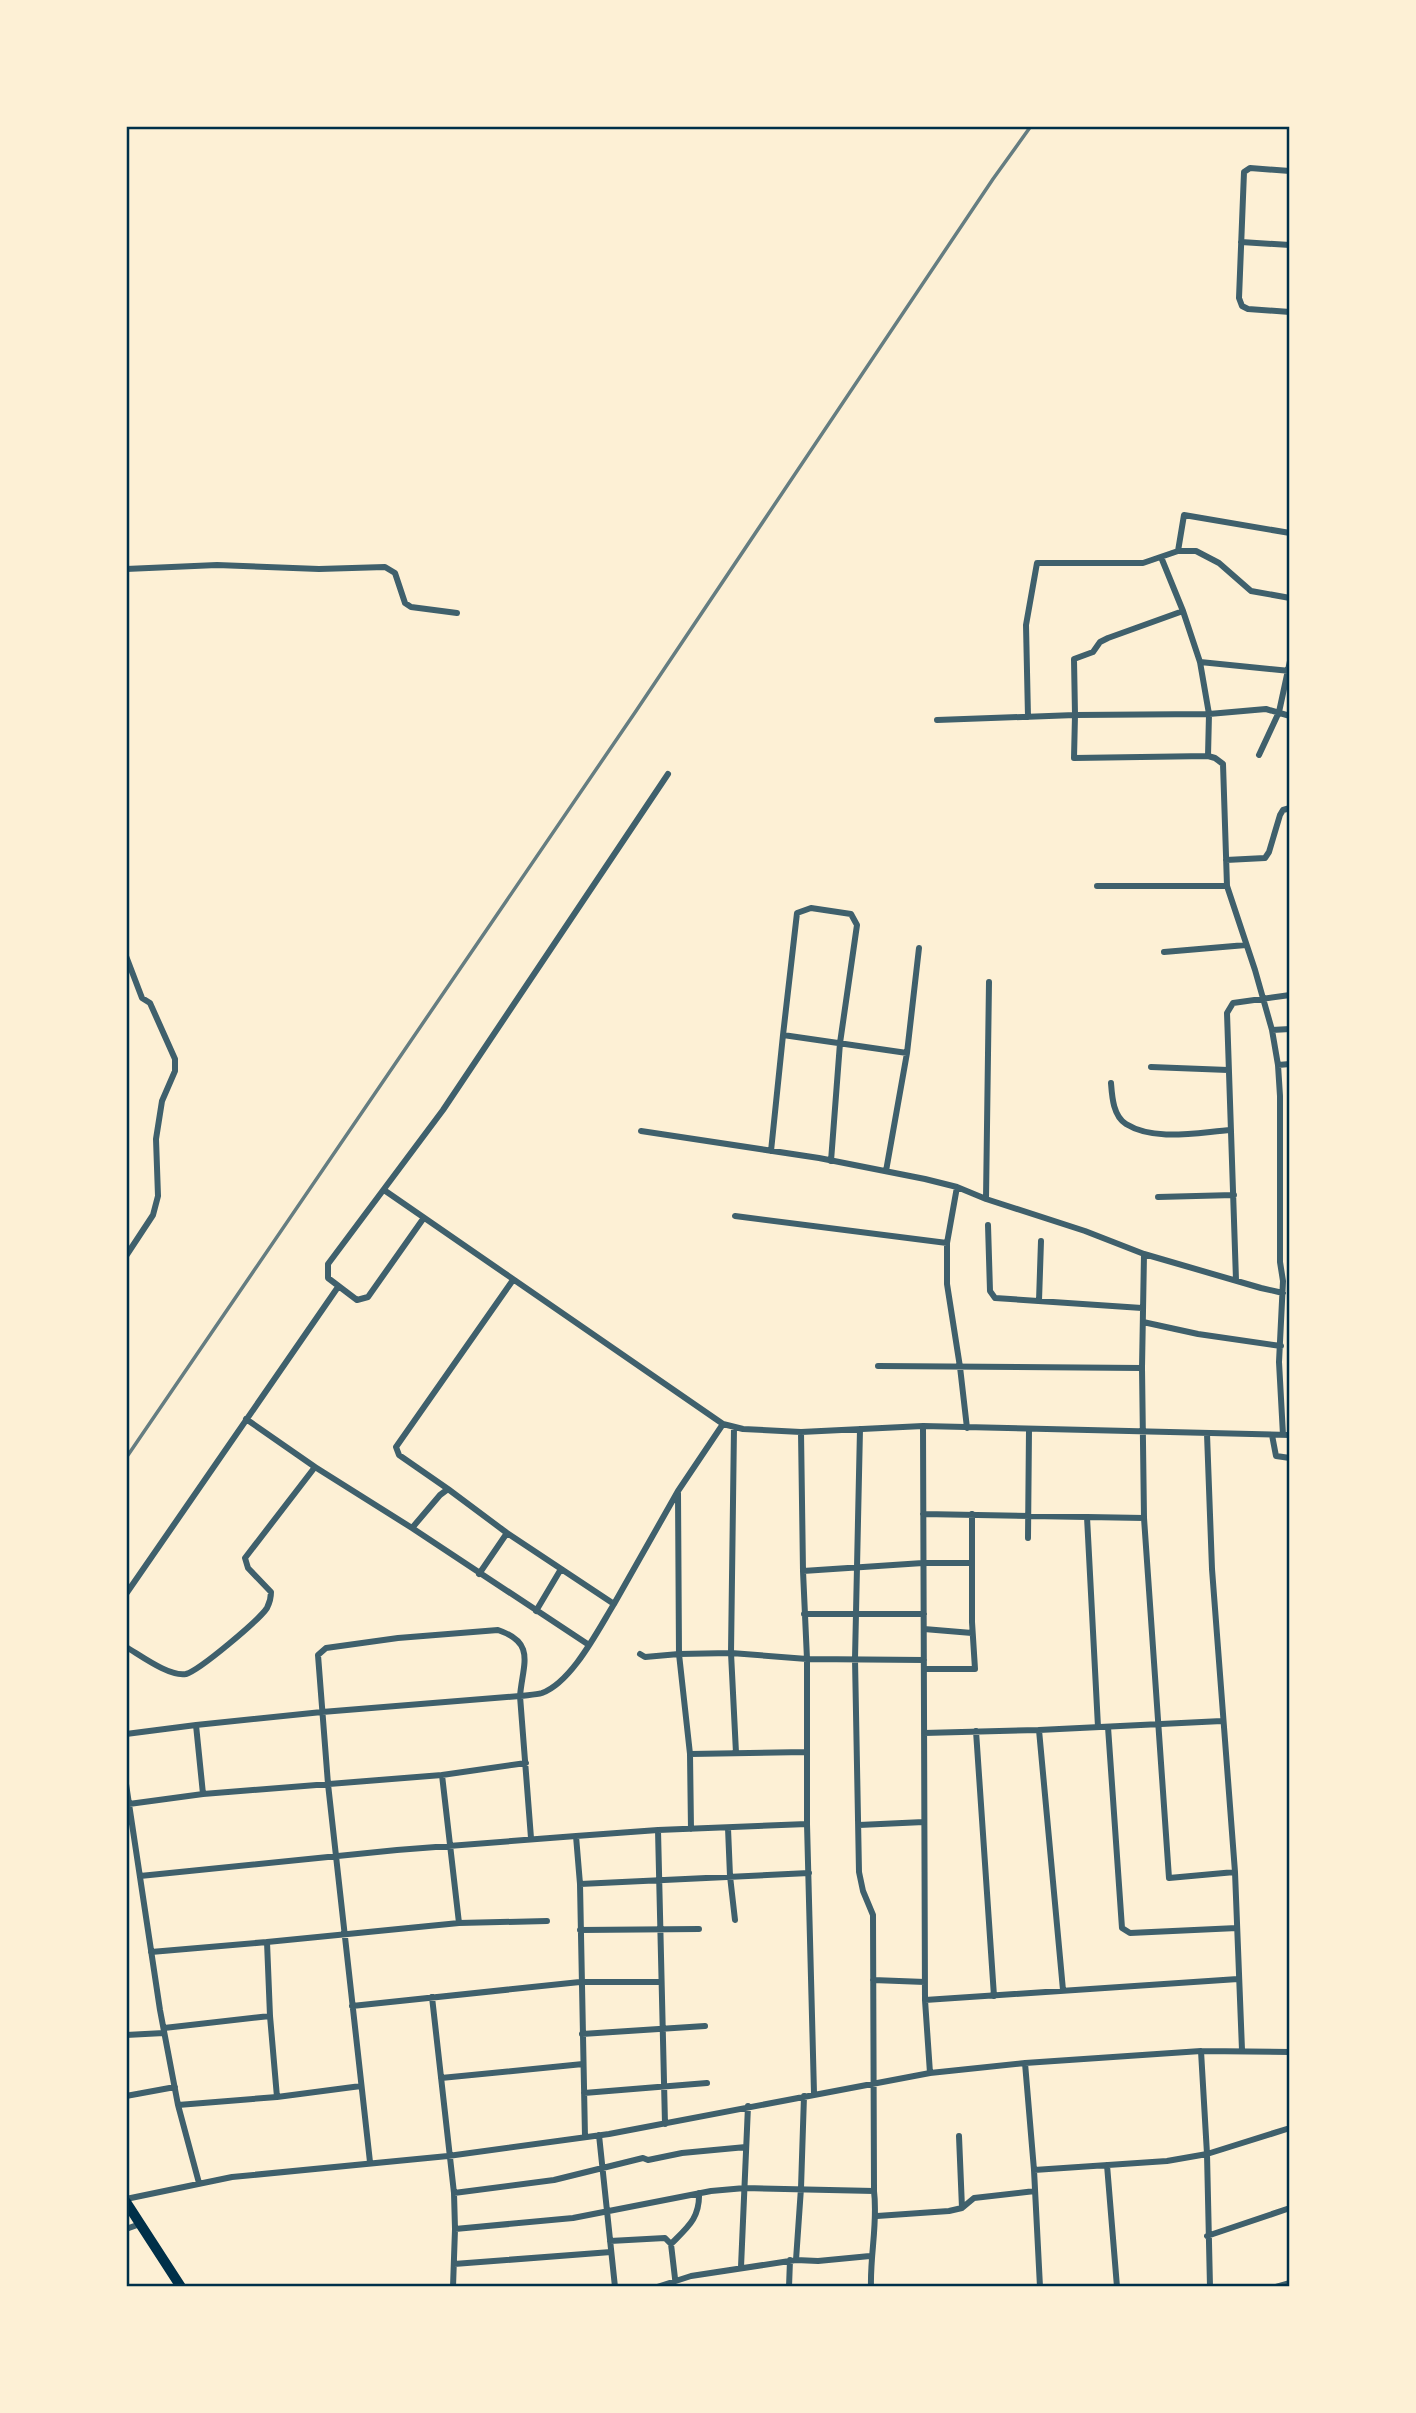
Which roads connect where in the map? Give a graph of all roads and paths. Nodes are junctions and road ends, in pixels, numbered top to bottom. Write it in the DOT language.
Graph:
graph roads {
  1 [pos="1290,171"];
  2 [pos="1241,242"];
  3 [pos="1290,245"];
  4 [pos="1290,312"];
  5 [pos="1290,533"];
  6 [pos="1178,551"];
  7 [pos="1160,557"];
  8 [pos="126,569"];
  9 [pos="1290,597"];
  10 [pos="1183,611"];
  11 [pos="457,613"];
  12 [pos="1290,661"];
  13 [pos="1200,662"];
  14 [pos="1289,671"];
  15 [pos="1279,712"];
  16 [pos="1209,714"];
  17 [pos="1075,715"];
  18 [pos="1290,716"];
  19 [pos="1028,717"];
  20 [pos="937,720"];
  21 [pos="1259,755"];
  22 [pos="1208,756"];
  23 [pos="668,774"];
  24 [pos="1290,808"];
  25 [pos="1226,860"];
  26 [pos="1097,886"];
  27 [pos="1227,886"];
  28 [pos="1246,945"];
  29 [pos="919,948"];
  30 [pos="1164,952"];
  31 [pos="126,956"];
  32 [pos="989,982"];
  33 [pos="1290,995"];
  34 [pos="1263,998"];
  35 [pos="1290,1029"];
  36 [pos="1272,1030"];
  37 [pos="783,1035"];
  38 [pos="840,1043"];
  39 [pos="907,1053"];
  40 [pos="1290,1064"];
  41 [pos="1278,1065"];
  42 [pos="1151,1067"];
  43 [pos="1228,1070"];
  44 [pos="1111,1083"];
  45 [pos="1290,1095"];
  46 [pos="1280,1096"];
  47 [pos="641,1130"];
  48 [pos="1231,1130"];
  49 [pos="771,1151"];
  50 [pos="831,1161"];
  51 [pos="886,1171"];
  52 [pos="957,1187"];
  53 [pos="384,1190"];
  54 [pos="1234,1195"];
  55 [pos="1158,1196"];
  56 [pos="986,1199"];
  57 [pos="735,1216"];
  58 [pos="423,1219"];
  59 [pos="988,1225"];
  60 [pos="1041,1241"];
  61 [pos="947,1243"];
  62 [pos="1144,1254"];
  63 [pos="126,1256"];
  64 [pos="513,1280"];
  65 [pos="1236,1280"];
  66 [pos="1287,1282"];
  67 [pos="338,1287"];
  68 [pos="1283,1293"];
  69 [pos="1039,1301"];
  70 [pos="1142,1308"];
  71 [pos="1286,1319"];
  72 [pos="1143,1322"];
  73 [pos="1281,1346"];
  74 [pos="1290,1361"];
  75 [pos="1279,1362"];
  76 [pos="878,1366"];
  77 [pos="960,1367"];
  78 [pos="1142,1368"];
  79 [pos="246,1419"];
  80 [pos="723,1424"];
  81 [pos="923,1426"];
  82 [pos="734,1427"];
  83 [pos="967,1428"];
  84 [pos="860,1429"];
  85 [pos="1029,1429"];
  86 [pos="801,1432"];
  87 [pos="1143,1433"];
  88 [pos="1207,1434"];
  89 [pos="1272,1435"];
  90 [pos="1287,1435"];
  91 [pos="1290,1458"];
  92 [pos="315,1467"];
  93 [pos="448,1489"];
  94 [pos="678,1491"];
  95 [pos="923,1514"];
  96 [pos="972,1514"];
  97 [pos="1029,1515"];
  98 [pos="1087,1517"];
  99 [pos="1144,1518"];
  100 [pos="412,1528"];
  101 [pos="507,1533"];
  102 [pos="1028,1538"];
  103 [pos="923,1563"];
  104 [pos="972,1563"];
  105 [pos="858,1568"];
  106 [pos="561,1569"];
  107 [pos="803,1571"];
  108 [pos="479,1574"];
  109 [pos="126,1594"];
  110 [pos="614,1604"];
  111 [pos="536,1611"];
  112 [pos="855,1613"];
  113 [pos="804,1614"];
  114 [pos="924,1614"];
  115 [pos="924,1629"];
  116 [pos="972,1633"];
  117 [pos="589,1645"];
  118 [pos="126,1647"];
  119 [pos="731,1653"];
  120 [pos="640,1654"];
  121 [pos="679,1654"];
  122 [pos="807,1659"];
  123 [pos="855,1659"];
  124 [pos="924,1660"];
  125 [pos="924,1669"];
  126 [pos="520,1696"];
  127 [pos="322,1712"];
  128 [pos="1222,1721"];
  129 [pos="1158,1724"];
  130 [pos="196,1726"];
  131 [pos="1098,1727"];
  132 [pos="1108,1727"];
  133 [pos="1040,1730"];
  134 [pos="976,1731"];
  135 [pos="924,1733"];
  136 [pos="126,1734"];
  137 [pos="806,1752"];
  138 [pos="736,1753"];
  139 [pos="690,1754"];
  140 [pos="526,1763"];
  141 [pos="442,1775"];
  142 [pos="126,1784"];
  143 [pos="328,1784"];
  144 [pos="203,1794"];
  145 [pos="129,1804"];
  146 [pos="924,1822"];
  147 [pos="807,1824"];
  148 [pos="859,1825"];
  149 [pos="728,1828"];
  150 [pos="691,1829"];
  151 [pos="658,1830"];
  152 [pos="576,1836"];
  153 [pos="531,1838"];
  154 [pos="451,1846"];
  155 [pos="335,1857"];
  156 [pos="1235,1872"];
  157 [pos="809,1873"];
  158 [pos="140,1876"];
  159 [pos="730,1876"];
  160 [pos="658,1882"];
  161 [pos="580,1884"];
  162 [pos="735,1920"];
  163 [pos="547,1921"];
  164 [pos="459,1923"];
  165 [pos="1237,1928"];
  166 [pos="660,1929"];
  167 [pos="699,1929"];
  168 [pos="579,1930"];
  169 [pos="345,1933"];
  170 [pos="267,1942"];
  171 [pos="152,1952"];
  172 [pos="873,1979"];
  173 [pos="1238,1979"];
  174 [pos="580,1982"];
  175 [pos="661,1982"];
  176 [pos="925,1982"];
  177 [pos="1063,1990"];
  178 [pos="994,1996"];
  179 [pos="432,1997"];
  180 [pos="925,2000"];
  181 [pos="352,2006"];
  182 [pos="270,2017"];
  183 [pos="705,2026"];
  184 [pos="663,2029"];
  185 [pos="164,2031"];
  186 [pos="582,2034"];
  187 [pos="126,2035"];
  188 [pos="1242,2050"];
  189 [pos="1201,2052"];
  190 [pos="1290,2052"];
  191 [pos="1025,2063"];
  192 [pos="583,2064"];
  193 [pos="930,2073"];
  194 [pos="441,2078"];
  195 [pos="873,2082"];
  196 [pos="707,2083"];
  197 [pos="361,2086"];
  198 [pos="175,2087"];
  199 [pos="664,2088"];
  200 [pos="814,2093"];
  201 [pos="584,2094"];
  202 [pos="804,2095"];
  203 [pos="126,2096"];
  204 [pos="276,2097"];
  205 [pos="178,2105"];
  206 [pos="748,2106"];
  207 [pos="666,2124"];
  208 [pos="1290,2129"];
  209 [pos="599,2135"];
  210 [pos="958,2136"];
  211 [pos="585,2137"];
  212 [pos="746,2147"];
  213 [pos="1207,2154"];
  214 [pos="448,2156"];
  215 [pos="370,2162"];
  216 [pos="1107,2165"];
  217 [pos="603,2168"];
  218 [pos="1034,2170"];
  219 [pos="199,2183"];
  220 [pos="745,2188"];
  221 [pos="801,2188"];
  222 [pos="874,2191"];
  223 [pos="1035,2191"];
  224 [pos="454,2193"];
  225 [pos="699,2193"];
  226 [pos="126,2200"];
  227 [pos="962,2208"];
  228 [pos="1290,2208"];
  229 [pos="607,2213"];
  230 [pos="877,2216"];
  231 [pos="140,2224"];
  232 [pos="126,2229"];
  233 [pos="455,2229"];
  234 [pos="1207,2236"];
  235 [pos="610,2241"];
  236 [pos="671,2244"];
  237 [pos="611,2252"];
  238 [pos="870,2256"];
  239 [pos="793,2260"];
  240 [pos="454,2264"];
  241 [pos="741,2267"];
  242 [pos="1290,2283"];
  243 [pos="677,2284"];
  244 [pos="179,2285"];
  245 [pos="453,2287"];
  246 [pos="615,2287"];
  247 [pos="657,2287"];
  248 [pos="789,2287"];
  249 [pos="871,2287"];
  250 [pos="1040,2287"];
  251 [pos="1117,2287"];
  252 [pos="1210,2287"];
  253 [pos="1276,2287"];
  1 -- 2 [label="street"];
  2 -- 3 [label="street"];
  2 -- 4 [label="street"];
  5 -- 6 [label="street"];
  6 -- 7 [label="street"];
  6 -- 9 [label="street"];
  7 -- 10 [label="street"];
  7 -- 19 [label="street"];
  8 -- 11 [label="street"];
  10 -- 13 [label="street"];
  10 -- 17 [label="street"];
  12 -- 14 [label="street"];
  13 -- 14 [label="street"];
  13 -- 16 [label="street"];
  14 -- 15 [label="street"];
  15 -- 16 [label="street"];
  15 -- 18 [label="street"];
  15 -- 21 [label="street"];
  16 -- 17 [label="street"];
  16 -- 22 [label="street"];
  17 -- 19 [label="street"];
  17 -- 22 [label="street"];
  19 -- 20 [label="street"];
  22 -- 25 [label="street"];
  23 -- 53 [label="street"];
  24 -- 25 [label="street"];
  25 -- 27 [label="street"];
  26 -- 27 [label="street"];
  27 -- 28 [label="street"];
  28 -- 30 [label="street"];
  28 -- 34 [label="street"];
  29 -- 39 [label="street"];
  31 -- 63 [label="street"];
  32 -- 56 [label="street"];
  33 -- 34 [label="street"];
  34 -- 36 [label="street"];
  34 -- 43 [label="street"];
  35 -- 36 [label="street"];
  36 -- 41 [label="street"];
  37 -- 38 [label="street"];
  37 -- 38 [label="street"];
  37 -- 49 [label="street"];
  38 -- 39 [label="street"];
  38 -- 50 [label="street"];
  39 -- 51 [label="street"];
  40 -- 41 [label="street"];
  41 -- 46 [label="street"];
  42 -- 43 [label="street"];
  43 -- 48 [label="street"];
  44 -- 48 [label="street"];
  45 -- 46 [label="street"];
  46 -- 66 [label="street"];
  47 -- 49 [label="street"];
  48 -- 54 [label="street"];
  49 -- 50 [label="street"];
  50 -- 51 [label="street"];
  51 -- 52 [label="street"];
  52 -- 56 [label="street"];
  52 -- 61 [label="street"];
  53 -- 58 [label="street"];
  53 -- 67 [label="street"];
  54 -- 55 [label="street"];
  54 -- 65 [label="street"];
  56 -- 62 [label="street"];
  57 -- 61 [label="street"];
  58 -- 64 [label="street"];
  58 -- 67 [label="street"];
  59 -- 69 [label="street"];
  60 -- 69 [label="street"];
  61 -- 77 [label="street"];
  62 -- 65 [label="street"];
  62 -- 70 [label="street"];
  64 -- 80 [label="street"];
  64 -- 93 [label="street"];
  65 -- 68 [label="street"];
  66 -- 68 [label="street"];
  67 -- 79 [label="street"];
  68 -- 71 [label="street"];
  69 -- 70 [label="street"];
  70 -- 72 [label="street"];
  71 -- 73 [label="street"];
  72 -- 73 [label="street"];
  72 -- 78 [label="street"];
  73 -- 75 [label="street"];
  74 -- 75 [label="street"];
  75 -- 90 [label="street"];
  76 -- 77 [label="street"];
  77 -- 78 [label="street"];
  77 -- 83 [label="street"];
  78 -- 87 [label="street"];
  79 -- 92 [label="street"];
  79 -- 109 [label="street"];
  80 -- 82 [label="street"];
  80 -- 94 [label="street"];
  81 -- 83 [label="street"];
  81 -- 84 [label="street"];
  81 -- 95 [label="street"];
  82 -- 86 [label="street"];
  82 -- 119 [label="street"];
  83 -- 85 [label="street"];
  84 -- 86 [label="street"];
  84 -- 105 [label="street"];
  85 -- 87 [label="street"];
  85 -- 97 [label="street"];
  86 -- 107 [label="street"];
  87 -- 88 [label="street"];
  87 -- 99 [label="street"];
  88 -- 89 [label="street"];
  88 -- 128 [label="street"];
  89 -- 90 [label="street"];
  89 -- 91 [label="street"];
  92 -- 100 [label="street"];
  92 -- 118 [label="street"];
  93 -- 100 [label="street"];
  93 -- 101 [label="street"];
  94 -- 110 [label="street"];
  94 -- 121 [label="street"];
  95 -- 96 [label="street"];
  95 -- 103 [label="street"];
  96 -- 97 [label="street"];
  96 -- 104 [label="street"];
  97 -- 98 [label="street"];
  97 -- 102 [label="street"];
  98 -- 99 [label="street"];
  98 -- 131 [label="street"];
  99 -- 129 [label="street"];
  100 -- 108 [label="street"];
  101 -- 106 [label="street"];
  101 -- 108 [label="street"];
  103 -- 104 [label="street"];
  103 -- 105 [label="street"];
  103 -- 114 [label="street"];
  104 -- 116 [label="street"];
  105 -- 107 [label="street"];
  105 -- 112 [label="street"];
  106 -- 110 [label="street"];
  106 -- 111 [label="street"];
  107 -- 113 [label="street"];
  108 -- 111 [label="street"];
  110 -- 117 [label="street"];
  111 -- 117 [label="street"];
  112 -- 113 [label="street"];
  112 -- 114 [label="street"];
  112 -- 123 [label="street"];
  113 -- 122 [label="street"];
  114 -- 115 [label="street"];
  115 -- 116 [label="street"];
  115 -- 124 [label="street"];
  116 -- 125 [label="street"];
  117 -- 126 [label="street"];
  119 -- 121 [label="street"];
  119 -- 122 [label="street"];
  119 -- 138 [label="street"];
  120 -- 121 [label="street"];
  121 -- 139 [label="street"];
  122 -- 123 [label="street"];
  122 -- 137 [label="street"];
  123 -- 124 [label="street"];
  123 -- 148 [label="street"];
  124 -- 125 [label="street"];
  125 -- 135 [label="street"];
  126 -- 127 [label="street"];
  126 -- 127 [label="street"];
  126 -- 140 [label="street"];
  127 -- 130 [label="street"];
  127 -- 143 [label="street"];
  128 -- 129 [label="street"];
  128 -- 156 [label="street"];
  129 -- 132 [label="street"];
  129 -- 156 [label="street"];
  130 -- 136 [label="street"];
  130 -- 144 [label="street"];
  131 -- 132 [label="street"];
  131 -- 133 [label="street"];
  132 -- 165 [label="street"];
  133 -- 134 [label="street"];
  133 -- 177 [label="street"];
  134 -- 135 [label="street"];
  134 -- 178 [label="street"];
  135 -- 146 [label="street"];
  137 -- 138 [label="street"];
  137 -- 147 [label="street"];
  138 -- 139 [label="street"];
  139 -- 150 [label="street"];
  140 -- 141 [label="street"];
  140 -- 153 [label="street"];
  141 -- 143 [label="street"];
  141 -- 154 [label="street"];
  142 -- 145 [label="street"];
  143 -- 144 [label="street"];
  143 -- 155 [label="street"];
  144 -- 145 [label="street"];
  145 -- 158 [label="street"];
  146 -- 148 [label="street"];
  146 -- 176 [label="street"];
  147 -- 149 [label="street"];
  147 -- 157 [label="street"];
  148 -- 172 [label="street"];
  149 -- 150 [label="street"];
  149 -- 159 [label="street"];
  150 -- 151 [label="street"];
  151 -- 152 [label="street"];
  151 -- 160 [label="street"];
  152 -- 153 [label="street"];
  152 -- 161 [label="street"];
  153 -- 154 [label="street"];
  154 -- 155 [label="street"];
  154 -- 164 [label="street"];
  155 -- 158 [label="street"];
  155 -- 169 [label="street"];
  156 -- 165 [label="street"];
  157 -- 159 [label="street"];
  157 -- 200 [label="street"];
  158 -- 171 [label="street"];
  159 -- 160 [label="street"];
  159 -- 162 [label="street"];
  160 -- 161 [label="street"];
  160 -- 166 [label="street"];
  161 -- 168 [label="street"];
  163 -- 164 [label="street"];
  164 -- 169 [label="street"];
  165 -- 173 [label="street"];
  166 -- 167 [label="street"];
  166 -- 168 [label="street"];
  166 -- 175 [label="street"];
  168 -- 174 [label="street"];
  169 -- 170 [label="street"];
  169 -- 181 [label="street"];
  170 -- 171 [label="street"];
  170 -- 182 [label="street"];
  171 -- 185 [label="street"];
  172 -- 176 [label="street"];
  172 -- 195 [label="street"];
  173 -- 177 [label="street"];
  173 -- 188 [label="street"];
  174 -- 175 [label="street"];
  174 -- 179 [label="street"];
  174 -- 186 [label="street"];
  175 -- 184 [label="street"];
  176 -- 180 [label="street"];
  177 -- 178 [label="street"];
  178 -- 180 [label="street"];
  179 -- 181 [label="street"];
  179 -- 194 [label="street"];
  180 -- 193 [label="street"];
  181 -- 197 [label="street"];
  182 -- 185 [label="street"];
  182 -- 204 [label="street"];
  183 -- 184 [label="street"];
  184 -- 186 [label="street"];
  184 -- 199 [label="street"];
  185 -- 187 [label="street"];
  185 -- 198 [label="street"];
  186 -- 192 [label="street"];
  188 -- 189 [label="street"];
  188 -- 190 [label="street"];
  189 -- 191 [label="street"];
  189 -- 213 [label="street"];
  191 -- 193 [label="street"];
  191 -- 218 [label="street"];
  192 -- 194 [label="street"];
  192 -- 201 [label="street"];
  193 -- 195 [label="street"];
  194 -- 214 [label="street"];
  195 -- 200 [label="street"];
  195 -- 222 [label="street"];
  196 -- 199 [label="street"];
  197 -- 204 [label="street"];
  197 -- 215 [label="street"];
  198 -- 203 [label="street"];
  198 -- 205 [label="street"];
  199 -- 201 [label="street"];
  199 -- 207 [label="street"];
  200 -- 202 [label="street"];
  201 -- 211 [label="street"];
  202 -- 206 [label="street"];
  202 -- 221 [label="street"];
  204 -- 205 [label="street"];
  205 -- 219 [label="street"];
  206 -- 207 [label="street"];
  206 -- 212 [label="street"];
  207 -- 209 [label="street"];
  208 -- 213 [label="street"];
  209 -- 211 [label="street"];
  209 -- 217 [label="street"];
  210 -- 227 [label="street"];
  211 -- 214 [label="street"];
  212 -- 217 [label="street"];
  212 -- 220 [label="street"];
  213 -- 216 [label="street"];
  213 -- 234 [label="street"];
  214 -- 215 [label="street"];
  214 -- 224 [label="street"];
  215 -- 219 [label="street"];
  216 -- 218 [label="street"];
  216 -- 251 [label="street"];
  217 -- 224 [label="street"];
  217 -- 229 [label="street"];
  218 -- 223 [label="street"];
  219 -- 226 [label="street"];
  220 -- 221 [label="street"];
  220 -- 225 [label="street"];
  220 -- 241 [label="street"];
  221 -- 222 [label="street"];
  221 -- 239 [label="street"];
  222 -- 230 [label="street"];
  223 -- 227 [label="street"];
  223 -- 250 [label="street"];
  224 -- 233 [label="street"];
  225 -- 229 [label="street"];
  225 -- 236 [label="street"];
  226 -- 231 [label="highway"];
  227 -- 230 [label="street"];
  228 -- 234 [label="street"];
  229 -- 233 [label="street"];
  229 -- 235 [label="street"];
  230 -- 238 [label="street"];
  231 -- 232 [label="street"];
  231 -- 244 [label="highway"];
  233 -- 240 [label="street"];
  234 -- 252 [label="street"];
  235 -- 236 [label="street"];
  235 -- 237 [label="street"];
  236 -- 243 [label="street"];
  237 -- 240 [label="street"];
  237 -- 246 [label="street"];
  238 -- 239 [label="street"];
  238 -- 249 [label="street"];
  239 -- 241 [label="street"];
  239 -- 248 [label="street"];
  240 -- 245 [label="street"];
  241 -- 243 [label="street"];
  242 -- 253 [label="street"];
  243 -- 247 [label="street"];
}
